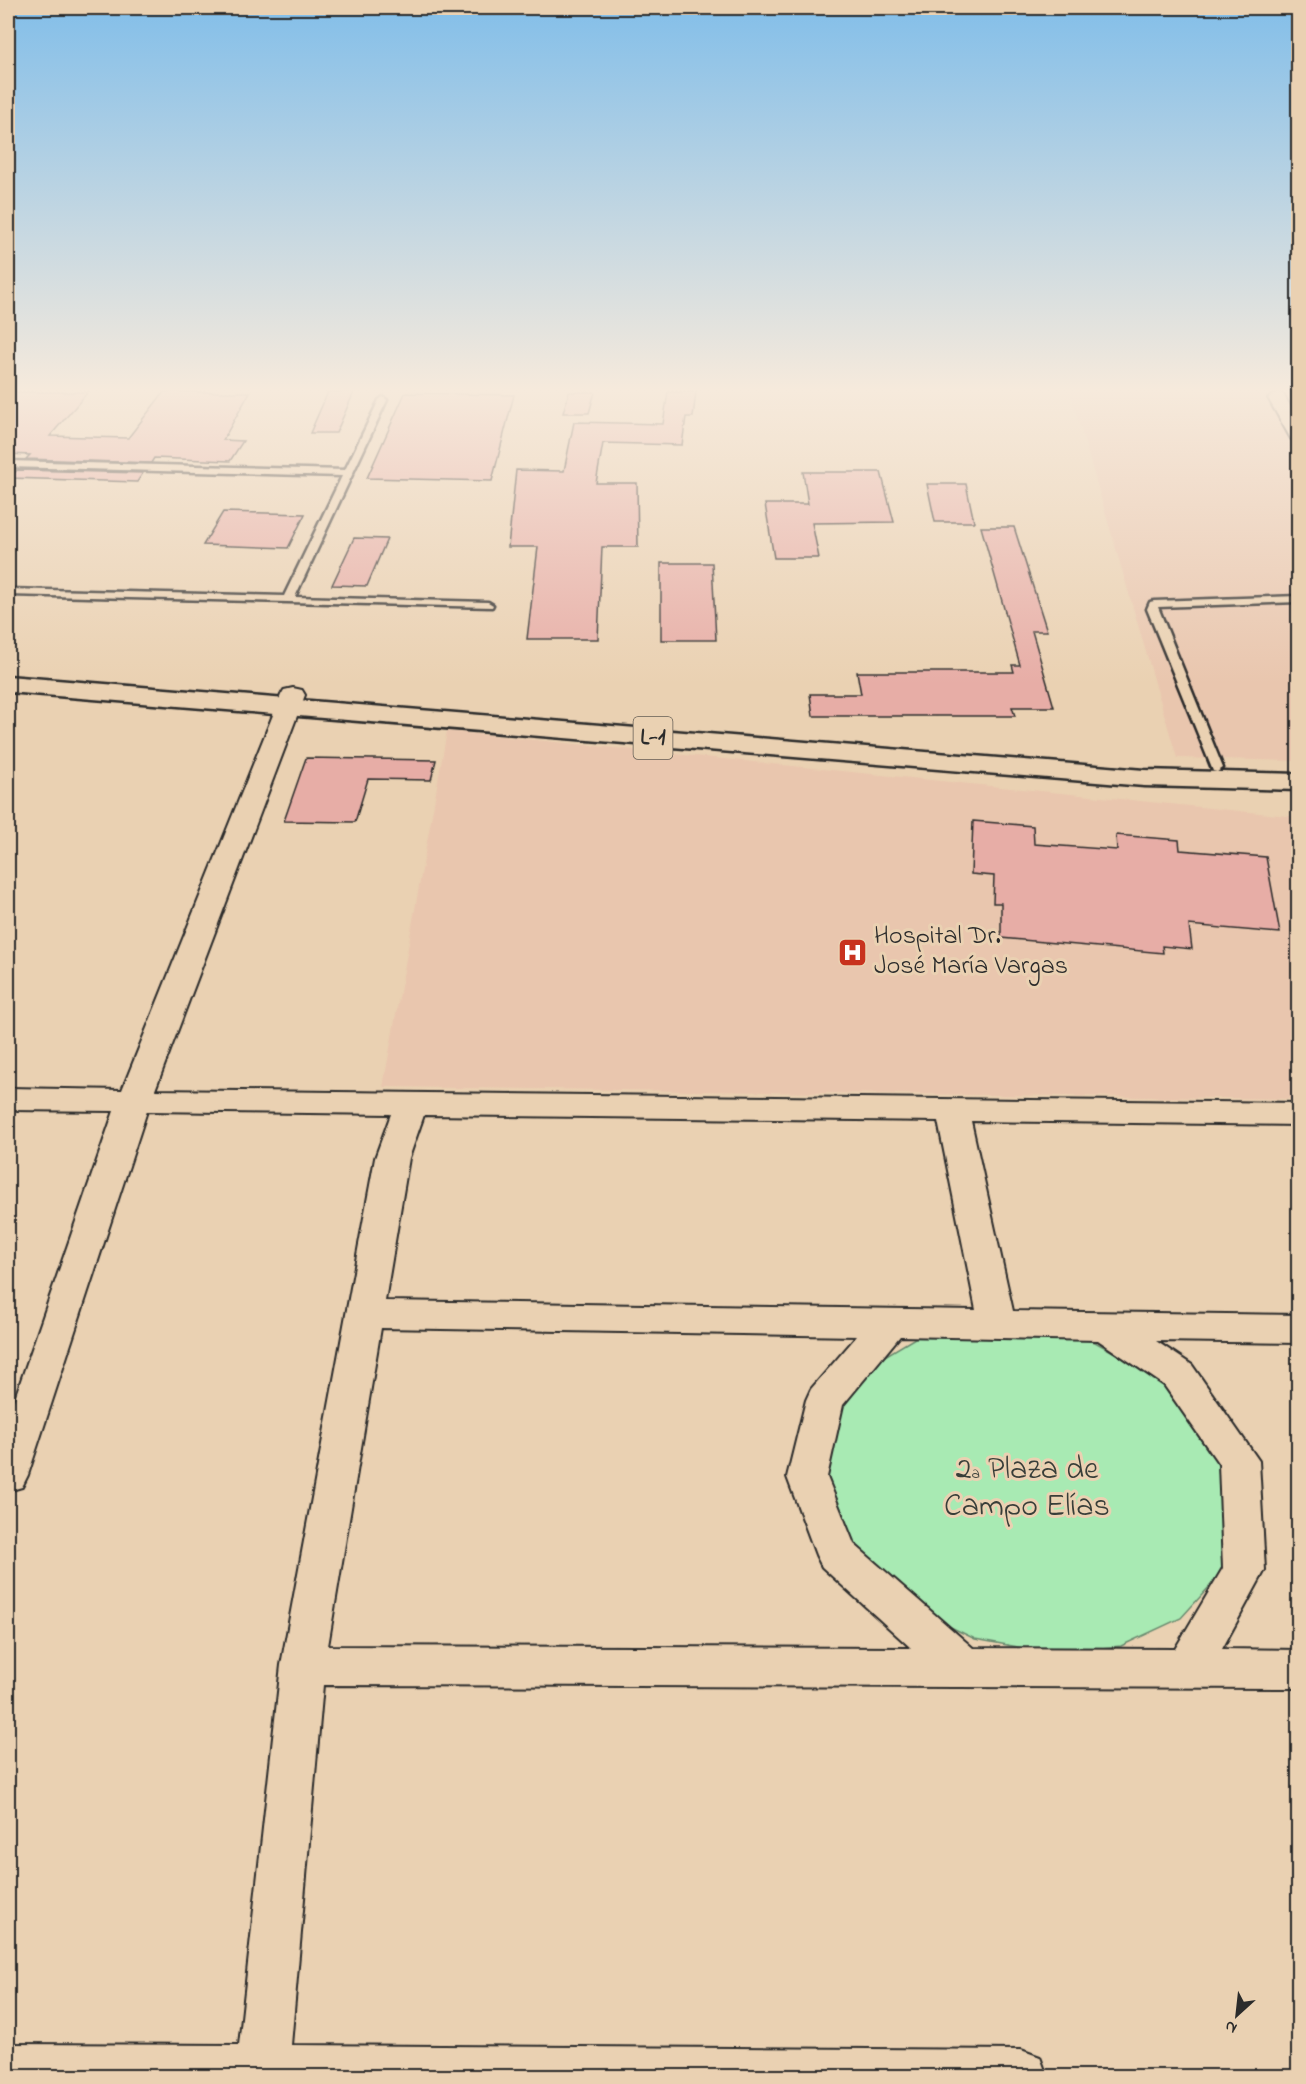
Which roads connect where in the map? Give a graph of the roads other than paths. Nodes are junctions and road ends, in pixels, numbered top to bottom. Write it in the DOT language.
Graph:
graph roads {
  1 [pos="340,489"];
  2 [pos="8,592"];
  3 [pos="1299,598"];
  4 [pos="288,600"];
  5 [pos="488,605"];
  6 [pos="8,672"];
  7 [pos="8,684"];
  8 [pos="290,702"];
  9 [pos="1217,768"];
  10 [pos="1299,771"];
  11 [pos="1299,782"];
  12 [pos="8,1099"];
  13 [pos="135,1101"];
  14 [pos="412,1103"];
  15 [pos="952,1110"];
  16 [pos="1299,1114"];
  17 [pos="367,1314"];
  18 [pos="890,1323"];
  19 [pos="998,1324"];
  20 [pos="1106,1326"];
  21 [pos="1299,1329"];
  22 [pos="8,1475"];
  23 [pos="303,1665"];
  24 [pos="964,1668"];
  25 [pos="1187,1669"];
  26 [pos="1299,1669"];
  27 [pos="8,2070"];
  28 [pos="262,2073"];
  29 [pos="1021,2076"];
  1 -- 4 [label="lane"];
  2 -- 4 [label="lane"];
  3 -- 9 [label="lane"];
  4 -- 5 [label="lane"];
  6 -- 8 [label="main road, L-1"];
  7 -- 8 [label="main road, L-1"];
  8 -- 9 [label="main road, L-1"];
  8 -- 11 [label="main road, L-1"];
  8 -- 13 [label="street"];
  9 -- 10 [label="main road, L-1"];
  12 -- 13 [label="street"];
  13 -- 14 [label="street"];
  13 -- 22 [label="street"];
  14 -- 15 [label="street"];
  14 -- 17 [label="street"];
  15 -- 16 [label="street"];
  15 -- 19 [label="street"];
  17 -- 18 [label="street"];
  17 -- 23 [label="street"];
  18 -- 19 [label="street"];
  18 -- 24 [label="street"];
  19 -- 20 [label="street"];
  20 -- 21 [label="street"];
  20 -- 25 [label="street"];
  23 -- 24 [label="street"];
  23 -- 28 [label="street"];
  24 -- 25 [label="street"];
  25 -- 26 [label="street"];
  27 -- 28 [label="street"];
  28 -- 29 [label="street"];
}
